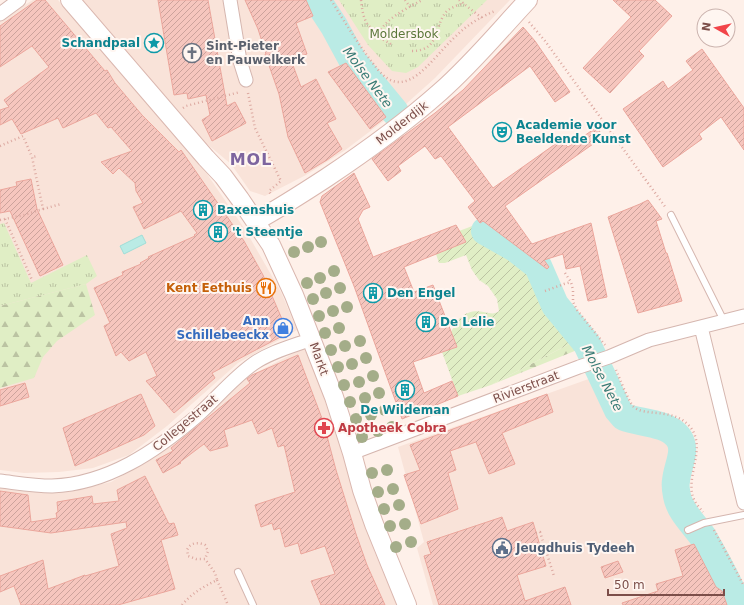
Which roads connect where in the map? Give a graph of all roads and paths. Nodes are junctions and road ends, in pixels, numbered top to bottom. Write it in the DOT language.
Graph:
graph roads {
  1 [pos="19,0"];
  2 [pos="230,0"];
  3 [pos="330,0"];
  4 [pos="361,0"];
  5 [pos="405,0"];
  6 [pos="422,0"];
  7 [pos="459,0"];
  8 [pos="77,2"];
  9 [pos="464,3"];
  10 [pos="524,5"];
  11 [pos="410,7"];
  12 [pos="0,14"];
  13 [pos="482,18"];
  14 [pos="379,33"];
  15 [pos="391,44"];
  16 [pos="412,51"];
  17 [pos="247,85"];
  18 [pos="172,118"];
  19 [pos="0,146"];
  20 [pos="38,156"];
  21 [pos="32,157"];
  22 [pos="61,204"];
  23 [pos="278,208"];
  24 [pos="43,209"];
  25 [pos="671,215"];
  26 [pos="0,220"];
  27 [pos="5,220"];
  28 [pos="256,221"];
  29 [pos="565,273"];
  30 [pos="32,280"];
  31 [pos="571,282"];
  32 [pos="545,291"];
  33 [pos="744,316"];
  34 [pos="724,322"];
  35 [pos="701,327"];
  36 [pos="312,339"];
  37 [pos="607,357"];
  38 [pos="352,453"];
  39 [pos="0,481"];
  40 [pos="744,503"];
  41 [pos="744,515"];
  42 [pos="707,522"];
  43 [pos="688,530"];
  44 [pos="536,533"];
  45 [pos="205,559"];
  46 [pos="238,572"];
  47 [pos="554,576"];
  48 [pos="217,580"];
  49 [pos="744,586"];
  50 [pos="182,605"];
  51 [pos="228,605"];
  52 [pos="253,605"];
  53 [pos="406,605"];
  1 -- 12 [label="street"];
  2 -- 17 [label="street"];
  3 -- 13 [label="path"];
  4 -- 14 [label="path"];
  5 -- 11 [label="path"];
  6 -- 11 [label="path"];
  7 -- 9 [label="path"];
  8 -- 18 [label="main road, Markt"];
  9 -- 13 [label="path"];
  9 -- 16 [label="path"];
  10 -- 13 [label="path"];
  10 -- 23 [label="main road, Molderdijk"];
  10 -- 25 [label="path"];
  11 -- 14 [label="path"];
  14 -- 15 [label="path"];
  17 -- 18 [label="path"];
  17 -- 23 [label="path"];
  18 -- 28 [label="main road, Markt"];
  19 -- 21 [label="path"];
  20 -- 21 [label="path"];
  21 -- 24 [label="path"];
  22 -- 24 [label="path"];
  23 -- 28 [label="main road, Molderdijk"];
  24 -- 27 [label="path"];
  25 -- 34 [label="lane"];
  26 -- 27 [label="path"];
  27 -- 30 [label="path"];
  28 -- 36 [label="main road, Markt"];
  29 -- 31 [label="path"];
  31 -- 32 [label="path"];
  31 -- 37 [label="path"];
  33 -- 34 [label="street, Rivierstraat"];
  34 -- 35 [label="street, Rivierstraat"];
  35 -- 37 [label="street, Rivierstraat"];
  35 -- 40 [label="street"];
  36 -- 38 [label="main road, Markt"];
  36 -- 39 [label="street, Collegestraat"];
  37 -- 38 [label="street, Rivierstraat"];
  37 -- 42 [label="path"];
  38 -- 53 [label="main road, Markt"];
  41 -- 42 [label="lane"];
  42 -- 43 [label="lane"];
  42 -- 49 [label="path"];
  44 -- 47 [label="path"];
  45 -- 45 [label="path"];
  45 -- 48 [label="path"];
  46 -- 52 [label="lane"];
  48 -- 50 [label="path"];
  48 -- 51 [label="path"];
}
